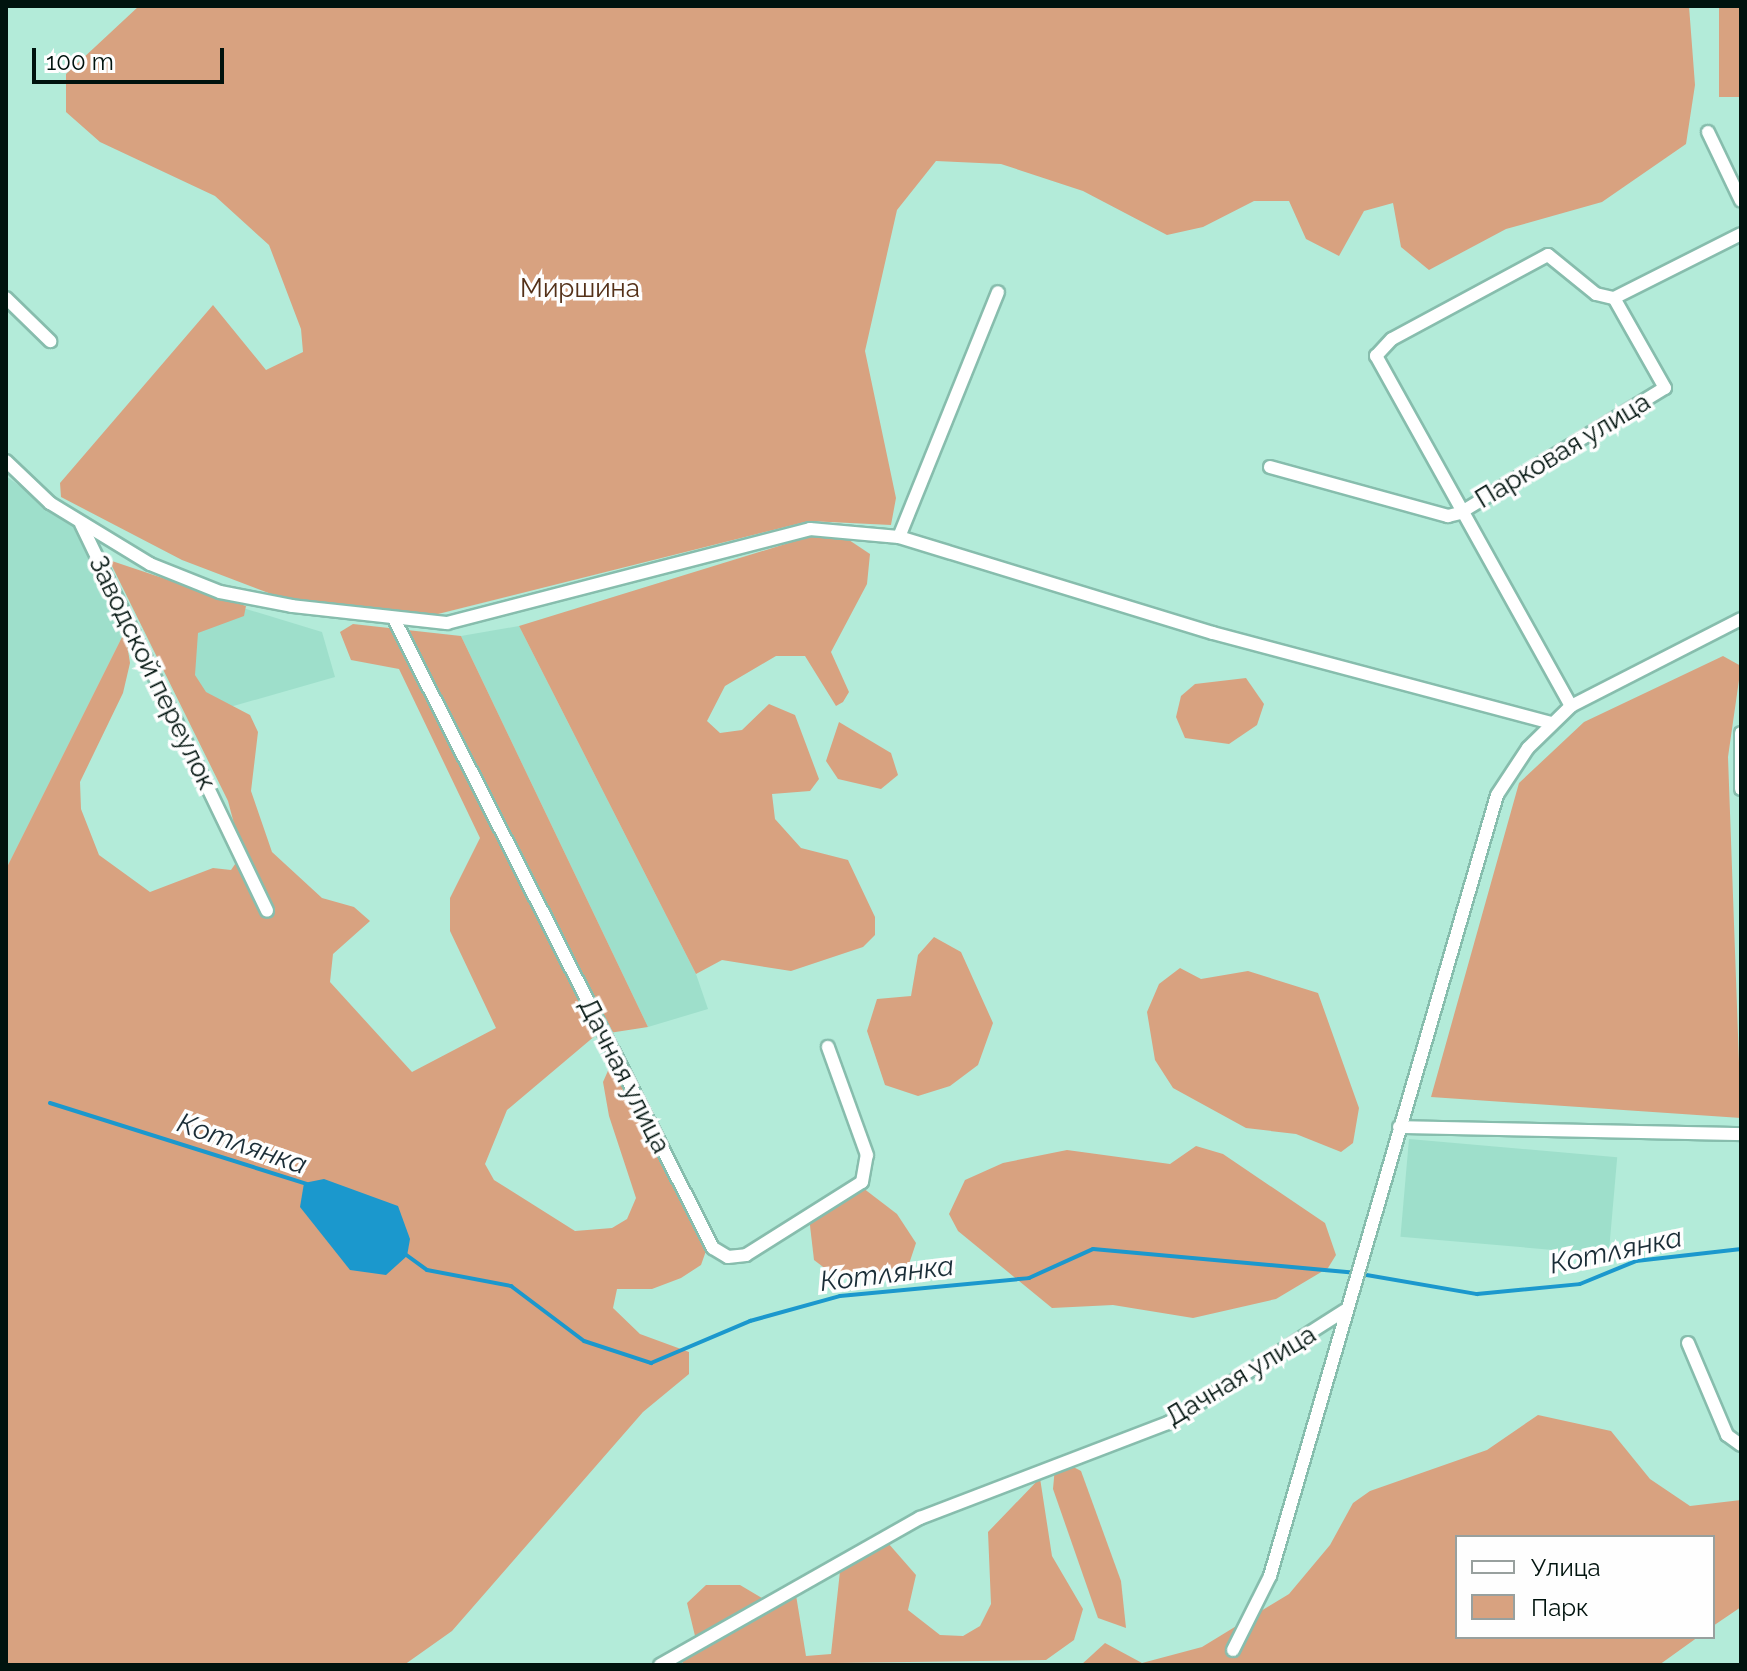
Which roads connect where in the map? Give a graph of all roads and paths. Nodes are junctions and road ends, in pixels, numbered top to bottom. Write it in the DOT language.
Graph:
graph roads {
  1 [pos="1708,132"];
  2 [pos="1741,201"];
  3 [pos="1741,234"];
  4 [pos="998,292"];
  5 [pos="6,298"];
  6 [pos="1614,298"];
  7 [pos="50,341"];
  8 [pos="6,461"];
  9 [pos="1270,467"];
  10 [pos="1460,513"];
  11 [pos="81,524"];
  12 [pos="899,537"];
  13 [pos="1741,619"];
  14 [pos="395,621"];
  15 [pos="1571,706"];
  16 [pos="1551,723"];
  17 [pos="1741,733"];
  18 [pos="1741,789"];
  19 [pos="267,911"];
  20 [pos="828,1047"];
  21 [pos="1399,1127"];
  22 [pos="1741,1134"];
  23 [pos="1344,1311"];
  24 [pos="1688,1343"];
  25 [pos="1741,1445"];
  26 [pos="1233,1650"];
  27 [pos="660,1665"];
  1 -- 2 [label="street"];
  3 -- 6 [label="street"];
  4 -- 12 [label="street"];
  5 -- 7 [label="street"];
  6 -- 10 [label="street, Парковая улица"];
  6 -- 10 [label="street, Парковая улица"];
  8 -- 11 [label="street, Заводской переулок"];
  9 -- 10 [label="street, Парковая улица"];
  10 -- 15 [label="street, Парковая улица"];
  11 -- 14 [label="street"];
  11 -- 19 [label="street, Заводской переулок"];
  12 -- 14 [label="street"];
  12 -- 16 [label="street"];
  13 -- 15 [label="street"];
  14 -- 20 [label="street, Дачная улица"];
  15 -- 16 [label="street"];
  16 -- 21 [label="street"];
  17 -- 18 [label="street"];
  21 -- 22 [label="street"];
  21 -- 23 [label="street"];
  23 -- 26 [label="street"];
  23 -- 27 [label="street, Дачная улица"];
  24 -- 25 [label="street"];
}
